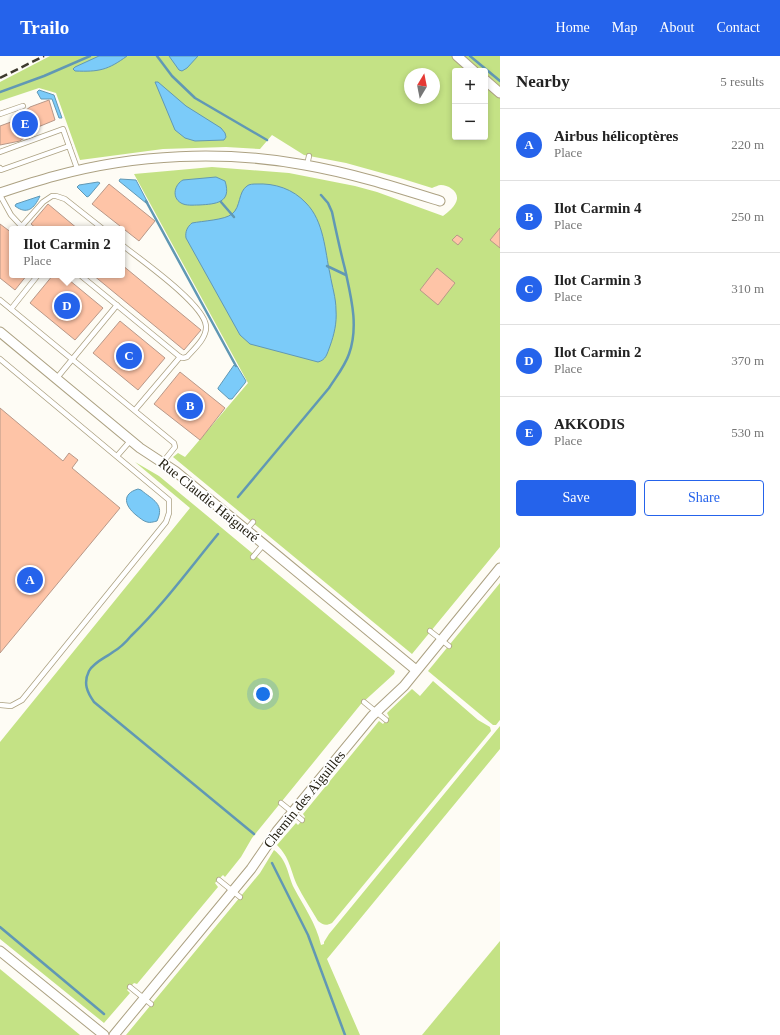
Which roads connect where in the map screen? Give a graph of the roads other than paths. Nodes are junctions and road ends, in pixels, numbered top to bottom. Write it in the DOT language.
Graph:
graph roads {
  1 [pos="457,56"];
  2 [pos="471,68"];
  3 [pos="488,83"];
  4 [pos="500,93"];
  5 [pos="23,106"];
  6 [pos="0,114"];
  7 [pos="69,146"];
  8 [pos="0,152"];
  9 [pos="0,168"];
  10 [pos="78,170"];
  11 [pos="0,194"];
  12 [pos="440,201"];
  13 [pos="21,226"];
  14 [pos="25,226"];
  15 [pos="99,226"];
  16 [pos="125,247"];
  17 [pos="36,278"];
  18 [pos="84,278"];
  19 [pos="0,300"];
  20 [pos="117,305"];
  21 [pos="11,308"];
  22 [pos="0,332"];
  23 [pos="180,357"];
  24 [pos="0,358"];
  25 [pos="72,360"];
  26 [pos="56,379"];
  27 [pos="134,410"];
  28 [pos="131,440"];
  29 [pos="117,456"];
  30 [pos="163,462"];
  31 [pos="253,522"];
  32 [pos="246,530"];
  33 [pos="264,544"];
  34 [pos="253,557"];
  35 [pos="500,568"];
  36 [pos="430,632"];
  37 [pos="441,640"];
  38 [pos="448,646"];
  39 [pos="416,670"];
  40 [pos="364,702"];
  41 [pos="0,705"];
  42 [pos="376,712"];
  43 [pos="386,720"];
  44 [pos="281,803"];
  45 [pos="292,812"];
  46 [pos="302,820"];
  47 [pos="219,880"];
  48 [pos="237,894"];
  49 [pos="0,951"];
  50 [pos="130,987"];
  51 [pos="148,1001"];
  52 [pos="104,1035"];
  53 [pos="114,1035"];
  1 -- 2 [label="street"];
  3 -- 4 [label="street"];
  5 -- 6 [label="lane"];
  7 -- 8 [label="lane"];
  7 -- 9 [label="lane"];
  7 -- 10 [label="lane"];
  10 -- 11 [label="street"];
  10 -- 12 [label="street"];
  11 -- 13 [label="lane"];
  14 -- 15 [label="lane"];
  16 -- 23 [label="lane"];
  17 -- 21 [label="lane"];
  18 -- 20 [label="lane"];
  19 -- 21 [label="lane"];
  20 -- 23 [label="lane"];
  20 -- 25 [label="lane"];
  21 -- 25 [label="lane"];
  22 -- 26 [label="street, Rue Claudie Haigneré"];
  23 -- 27 [label="lane"];
  24 -- 29 [label="lane"];
  25 -- 26 [label="lane"];
  25 -- 27 [label="lane"];
  26 -- 28 [label="street, Rue Claudie Haigneré"];
  27 -- 30 [label="lane"];
  28 -- 29 [label="lane"];
  28 -- 30 [label="street, Rue Claudie Haigneré"];
  29 -- 41 [label="lane"];
  30 -- 32 [label="street, Rue Claudie Haigneré"];
  31 -- 32 [label="lane"];
  32 -- 33 [label="street, Rue Claudie Haigneré"];
  33 -- 34 [label="lane"];
  33 -- 39 [label="street, Rue Claudie Haigneré"];
  35 -- 37 [label="street, Chemin des Aiguilles"];
  36 -- 37 [label="lane"];
  37 -- 38 [label="lane"];
  37 -- 39 [label="street, Chemin des Aiguilles"];
  39 -- 42 [label="street, Chemin des Aiguilles"];
  40 -- 42 [label="lane"];
  42 -- 43 [label="lane"];
  42 -- 45 [label="street, Chemin des Aiguilles"];
  44 -- 45 [label="lane"];
  45 -- 46 [label="lane"];
  45 -- 48 [label="street, Chemin des Aiguilles"];
  47 -- 48 [label="lane"];
  48 -- 51 [label="street, Chemin des Aiguilles"];
  49 -- 52 [label="street"];
  50 -- 51 [label="lane"];
  51 -- 53 [label="street, Chemin des Aiguilles"];
}
